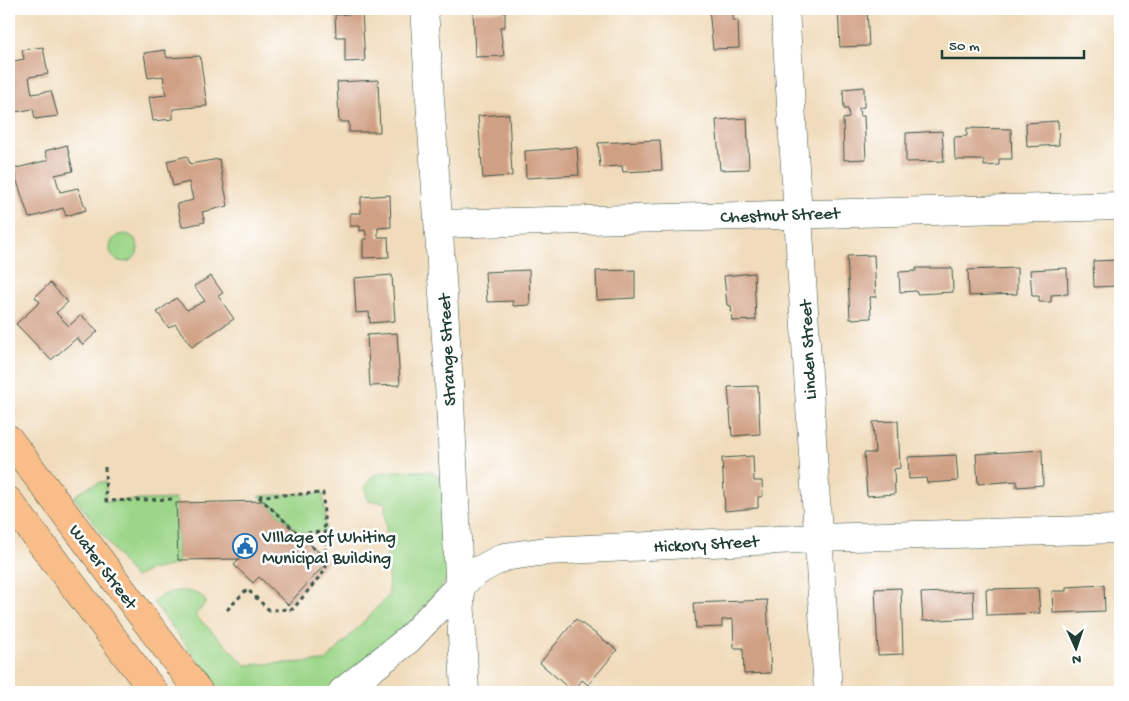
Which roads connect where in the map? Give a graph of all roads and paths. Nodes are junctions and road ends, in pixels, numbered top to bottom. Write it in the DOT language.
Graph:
graph roads {
  1 [pos="424,9"];
  2 [pos="785,9"];
  3 [pos="1120,206"];
  4 [pos="799,213"];
  5 [pos="439,224"];
  6 [pos="9,439"];
  7 [pos="105,467"];
  8 [pos="176,499"];
  9 [pos="9,501"];
  10 [pos="1120,529"];
  11 [pos="326,532"];
  12 [pos="298,533"];
  13 [pos="819,538"];
  14 [pos="328,561"];
  15 [pos="460,585"];
  16 [pos="228,610"];
  17 [pos="154,692"];
  18 [pos="199,692"];
  19 [pos="342,692"];
  20 [pos="465,692"];
  21 [pos="828,692"];
  1 -- 5 [label="street, Strange Street"];
  2 -- 4 [label="street, Linden Street"];
  3 -- 4 [label="street, Chestnut Street"];
  4 -- 5 [label="street, Chestnut Street"];
  4 -- 13 [label="street, Linden Street"];
  5 -- 15 [label="street, Strange Street"];
  6 -- 18 [label="main road, Water Street"];
  7 -- 8 [label="path"];
  9 -- 17 [label="main road, Water Street"];
  10 -- 13 [label="street, Hickory Street"];
  11 -- 12 [label="path"];
  11 -- 12 [label="path"];
  11 -- 14 [label="path"];
  12 -- 14 [label="path"];
  13 -- 15 [label="street, Hickory Street"];
  13 -- 21 [label="street, Linden Street"];
  14 -- 16 [label="path"];
  15 -- 19 [label="street, Hickory Street"];
  15 -- 20 [label="street, Strange Street"];
}
